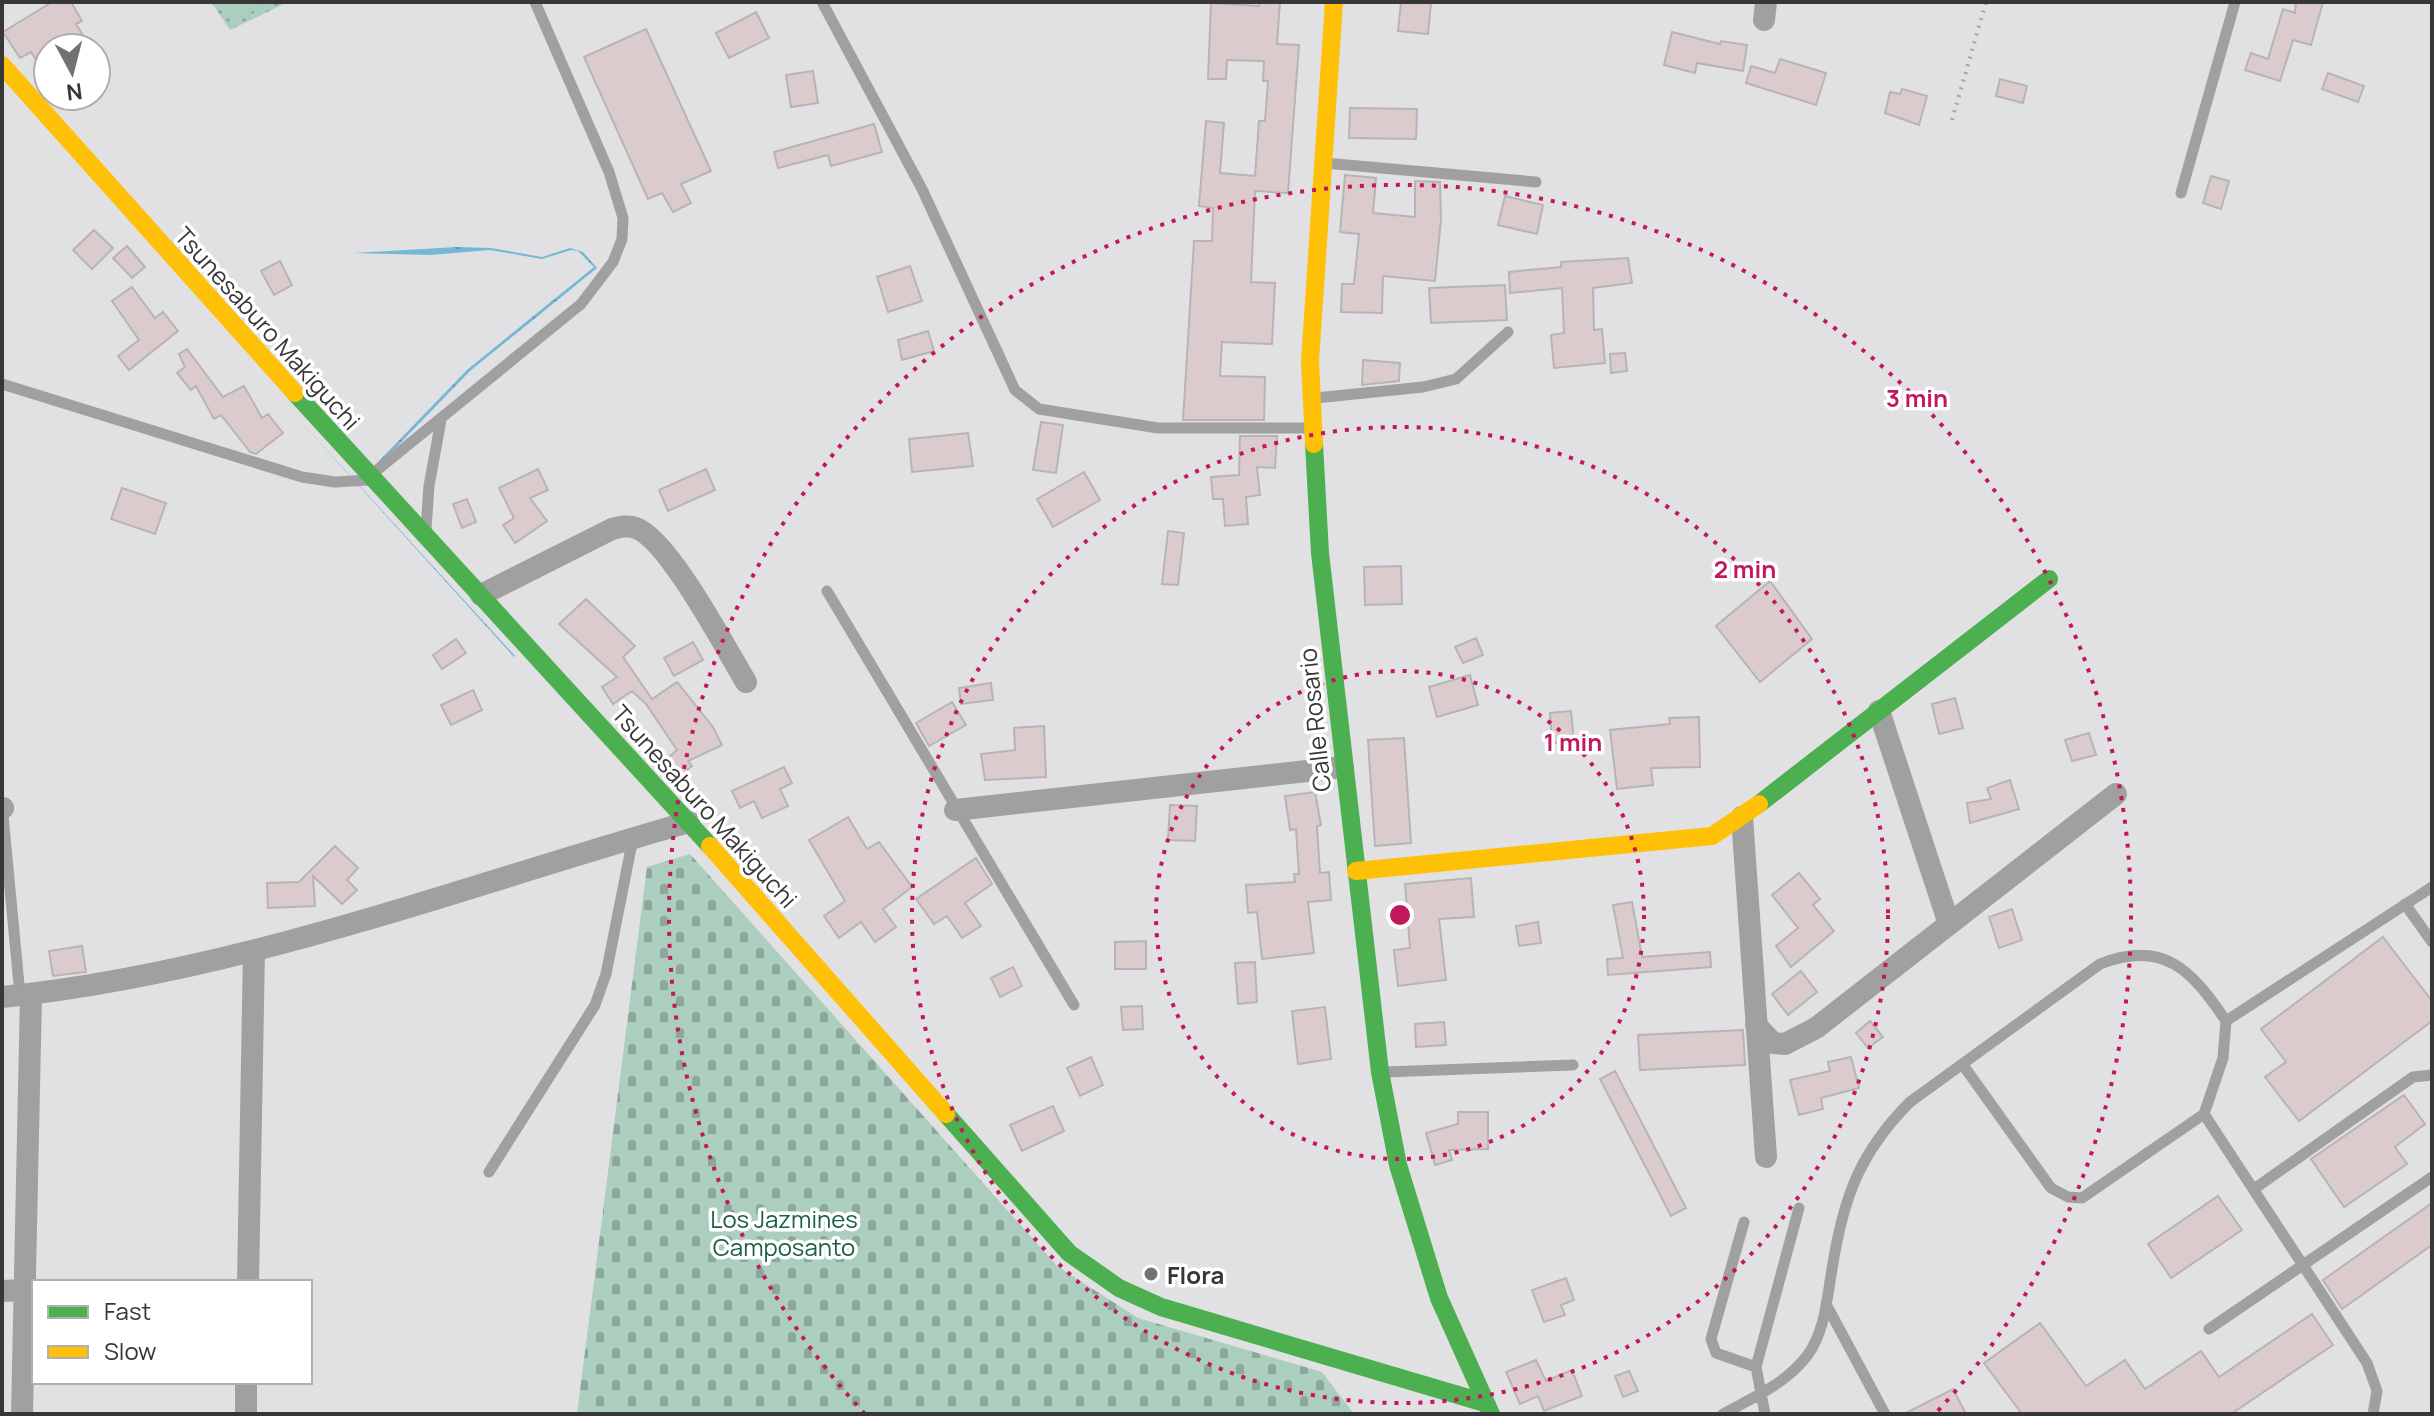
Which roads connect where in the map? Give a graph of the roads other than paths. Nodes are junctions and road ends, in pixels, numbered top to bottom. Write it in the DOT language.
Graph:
graph roads {
  1 [pos="535,2"];
  2 [pos="822,2"];
  3 [pos="1334,2"];
  4 [pos="2235,2"];
  5 [pos="2,65"];
  6 [pos="1321,162"];
  7 [pos="1536,182"];
  8 [pos="2181,193"];
  9 [pos="1508,332"];
  10 [pos="2,384"];
  11 [pos="1312,399"];
  12 [pos="442,419"];
  13 [pos="1313,428"];
  14 [pos="372,478"];
  15 [pos="426,534"];
  16 [pos="2049,579"];
  17 [pos="827,591"];
  18 [pos="481,595"];
  19 [pos="746,682"];
  20 [pos="1879,711"];
  21 [pos="1343,767"];
  22 [pos="2116,794"];
  23 [pos="2,806"];
  24 [pos="955,810"];
  25 [pos="1742,817"];
  26 [pos="689,822"];
  27 [pos="633,838"];
  28 [pos="1356,871"];
  29 [pos="2432,887"];
  30 [pos="2405,904"];
  31 [pos="1949,924"];
  32 [pos="2432,942"];
  33 [pos="254,951"];
  34 [pos="18,996"];
  35 [pos="1074,1005"];
  36 [pos="2226,1021"];
  37 [pos="1756,1025"];
  38 [pos="1573,1065"];
  39 [pos="1963,1065"];
  40 [pos="1380,1072"];
  41 [pos="2432,1075"];
  42 [pos="2204,1114"];
  43 [pos="1766,1157"];
  44 [pos="489,1172"];
  45 [pos="2432,1177"];
  46 [pos="2254,1189"];
  47 [pos="1799,1208"];
  48 [pos="1744,1222"];
  49 [pos="2304,1266"];
  50 [pos="248,1280"];
  51 [pos="13,1291"];
  52 [pos="1826,1304"];
  53 [pos="2209,1329"];
  54 [pos="1756,1367"];
  55 [pos="246,1384"];
  56 [pos="1759,1395"];
  57 [pos="1488,1411"];
  58 [pos="22,1414"];
  59 [pos="246,1414"];
  60 [pos="1723,1414"];
  61 [pos="1765,1414"];
  62 [pos="1885,1414"];
  63 [pos="2373,1414"];
  1 -- 12 [label="lane"];
  2 -- 13 [label="lane"];
  3 -- 6 [label="street, Calle Rosario"];
  4 -- 8 [label="lane"];
  5 -- 14 [label="street, Tsunesaburo Makiguchi"];
  6 -- 7 [label="lane"];
  6 -- 11 [label="street, Calle Rosario"];
  9 -- 11 [label="lane"];
  10 -- 14 [label="lane"];
  11 -- 13 [label="street, Calle Rosario"];
  12 -- 14 [label="lane"];
  12 -- 15 [label="lane"];
  13 -- 21 [label="street, Calle Rosario"];
  14 -- 15 [label="street, Tsunesaburo Makiguchi"];
  15 -- 18 [label="street, Tsunesaburo Makiguchi"];
  16 -- 20 [label="street"];
  17 -- 24 [label="lane"];
  18 -- 19 [label="street"];
  18 -- 26 [label="street, Tsunesaburo Makiguchi"];
  20 -- 25 [label="street"];
  20 -- 31 [label="street"];
  21 -- 24 [label="street"];
  21 -- 28 [label="street, Calle Rosario"];
  22 -- 31 [label="street"];
  23 -- 34 [label="lane"];
  24 -- 35 [label="lane"];
  25 -- 28 [label="street"];
  25 -- 37 [label="street"];
  26 -- 27 [label="street"];
  26 -- 57 [label="street, Tsunesaburo Makiguchi"];
  27 -- 33 [label="street"];
  27 -- 44 [label="lane"];
  28 -- 40 [label="street, Calle Rosario"];
  29 -- 30 [label="lane"];
  30 -- 32 [label="lane"];
  30 -- 36 [label="lane"];
  31 -- 37 [label="street"];
  33 -- 34 [label="street"];
  33 -- 50 [label="street"];
  34 -- 51 [label="street"];
  36 -- 39 [label="lane"];
  36 -- 42 [label="lane"];
  37 -- 43 [label="street"];
  38 -- 40 [label="lane"];
  39 -- 42 [label="lane"];
  39 -- 52 [label="lane"];
  40 -- 57 [label="street, Calle Rosario"];
  41 -- 46 [label="lane"];
  42 -- 46 [label="lane"];
  45 -- 49 [label="lane"];
  46 -- 49 [label="lane"];
  47 -- 54 [label="lane"];
  48 -- 54 [label="lane"];
  49 -- 53 [label="lane"];
  49 -- 63 [label="lane"];
  51 -- 58 [label="street"];
  52 -- 56 [label="lane"];
  52 -- 62 [label="lane"];
  54 -- 56 [label="lane"];
  55 -- 59 [label="street"];
  56 -- 60 [label="lane"];
  56 -- 61 [label="lane"];
}
